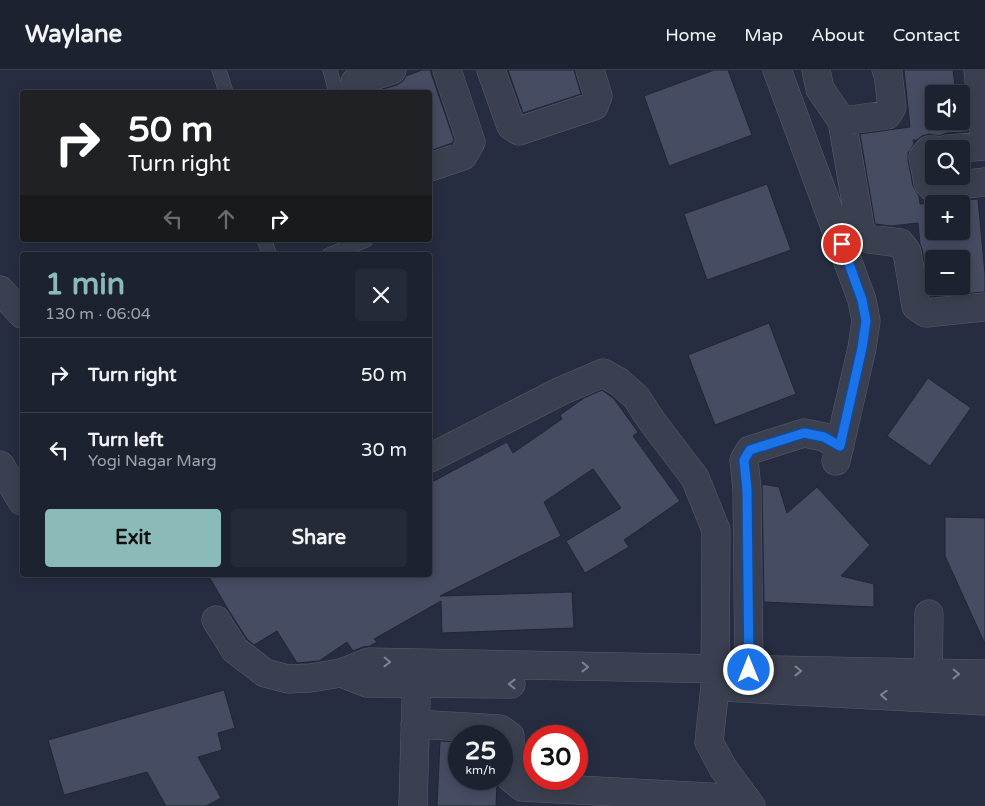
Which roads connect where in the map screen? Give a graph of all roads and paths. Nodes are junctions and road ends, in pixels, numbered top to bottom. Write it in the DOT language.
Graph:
graph roads {
  1 [pos="219,70"];
  2 [pos="330,70"];
  3 [pos="392,70"];
  4 [pos="447,70"];
  5 [pos="491,70"];
  6 [pos="590,70"];
  7 [pos="886,70"];
  8 [pos="978,70"];
  9 [pos="819,75"];
  10 [pos="782,82"];
  11 [pos="350,84"];
  12 [pos="225,90"];
  13 [pos="842,121"];
  14 [pos="985,141"];
  15 [pos="985,146"];
  16 [pos="970,147"];
  17 [pos="925,154"];
  18 [pos="432,165"];
  19 [pos="925,167"];
  20 [pos="985,182"];
  21 [pos="970,184"];
  22 [pos="930,185"];
  23 [pos="959,185"];
  24 [pos="361,242"];
  25 [pos="336,252"];
  26 [pos="0,290"];
  27 [pos="985,306"];
  28 [pos="20,312"];
  29 [pos="432,457"];
  30 [pos="0,465"];
  31 [pos="20,498"];
  32 [pos="929,614"];
  33 [pos="216,620"];
  34 [pos="749,670"];
  35 [pos="417,673"];
  36 [pos="985,674"];
  37 [pos="715,678"];
  38 [pos="928,686"];
  39 [pos="985,701"];
  40 [pos="415,724"];
  41 [pos="748,803"];
  42 [pos="413,806"];
  1 -- 12 [label="lane"];
  2 -- 11 [label="lane"];
  3 -- 11 [label="street"];
  4 -- 18 [label="street"];
  5 -- 6 [label="street"];
  7 -- 13 [label="street"];
  8 -- 14 [label="street"];
  9 -- 10 [label="street"];
  9 -- 13 [label="street"];
  10 -- 34 [label="street"];
  13 -- 27 [label="street"];
  15 -- 16 [label="street"];
  17 -- 19 [label="street"];
  20 -- 21 [label="street"];
  22 -- 23 [label="street"];
  24 -- 25 [label="lane"];
  26 -- 28 [label="street"];
  29 -- 37 [label="street"];
  30 -- 31 [label="street"];
  32 -- 38 [label="street"];
  33 -- 35 [label="street"];
  34 -- 37 [label="street"];
  34 -- 38 [label="street, one-way"];
  35 -- 37 [label="street"];
  35 -- 40 [label="street"];
  38 -- 36 [label="street, one-way"];
  38 -- 37 [label="street, one-way"];
  37 -- 41 [label="street"];
  38 -- 39 [label="street"];
  40 -- 41 [label="street"];
  40 -- 42 [label="street"];
}
